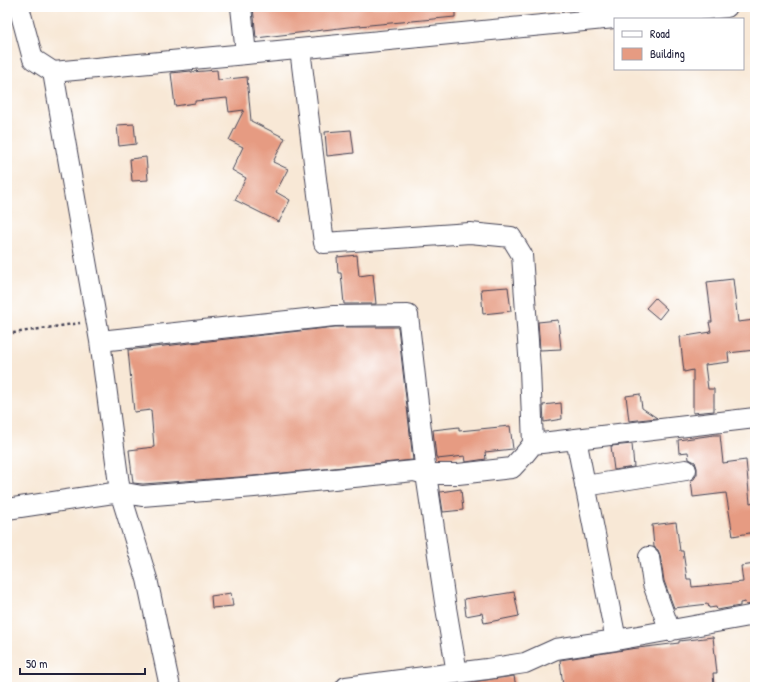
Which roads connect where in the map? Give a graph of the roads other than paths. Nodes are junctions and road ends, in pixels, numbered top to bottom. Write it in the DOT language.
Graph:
graph roads {
  1 [pos="19,7"];
  2 [pos="241,7"];
  3 [pos="727,7"];
  4 [pos="614,18"];
  5 [pos="615,18"];
  6 [pos="300,49"];
  7 [pos="246,54"];
  8 [pos="53,72"];
  9 [pos="100,341"];
  10 [pos="755,418"];
  11 [pos="576,439"];
  12 [pos="533,444"];
  13 [pos="686,470"];
  14 [pos="426,474"];
  15 [pos="585,486"];
  16 [pos="120,492"];
  17 [pos="7,509"];
  18 [pos="649,557"];
  19 [pos="755,615"];
  20 [pos="670,631"];
  21 [pos="616,640"];
  22 [pos="457,673"];
  23 [pos="170,687"];
  24 [pos="346,687"];
  1 -- 8 [label="street"];
  2 -- 7 [label="street"];
  3 -- 5 [label="street"];
  4 -- 6 [label="street"];
  6 -- 7 [label="street"];
  6 -- 12 [label="street"];
  7 -- 8 [label="street"];
  8 -- 9 [label="street"];
  9 -- 14 [label="street"];
  9 -- 16 [label="street"];
  10 -- 11 [label="street"];
  11 -- 12 [label="street"];
  11 -- 15 [label="street"];
  12 -- 14 [label="street"];
  13 -- 15 [label="street"];
  14 -- 16 [label="street"];
  14 -- 22 [label="street"];
  15 -- 21 [label="street"];
  16 -- 17 [label="street"];
  16 -- 23 [label="street"];
  18 -- 20 [label="street"];
  19 -- 20 [label="street"];
  20 -- 21 [label="street"];
  21 -- 22 [label="street"];
  22 -- 24 [label="street"];
}
